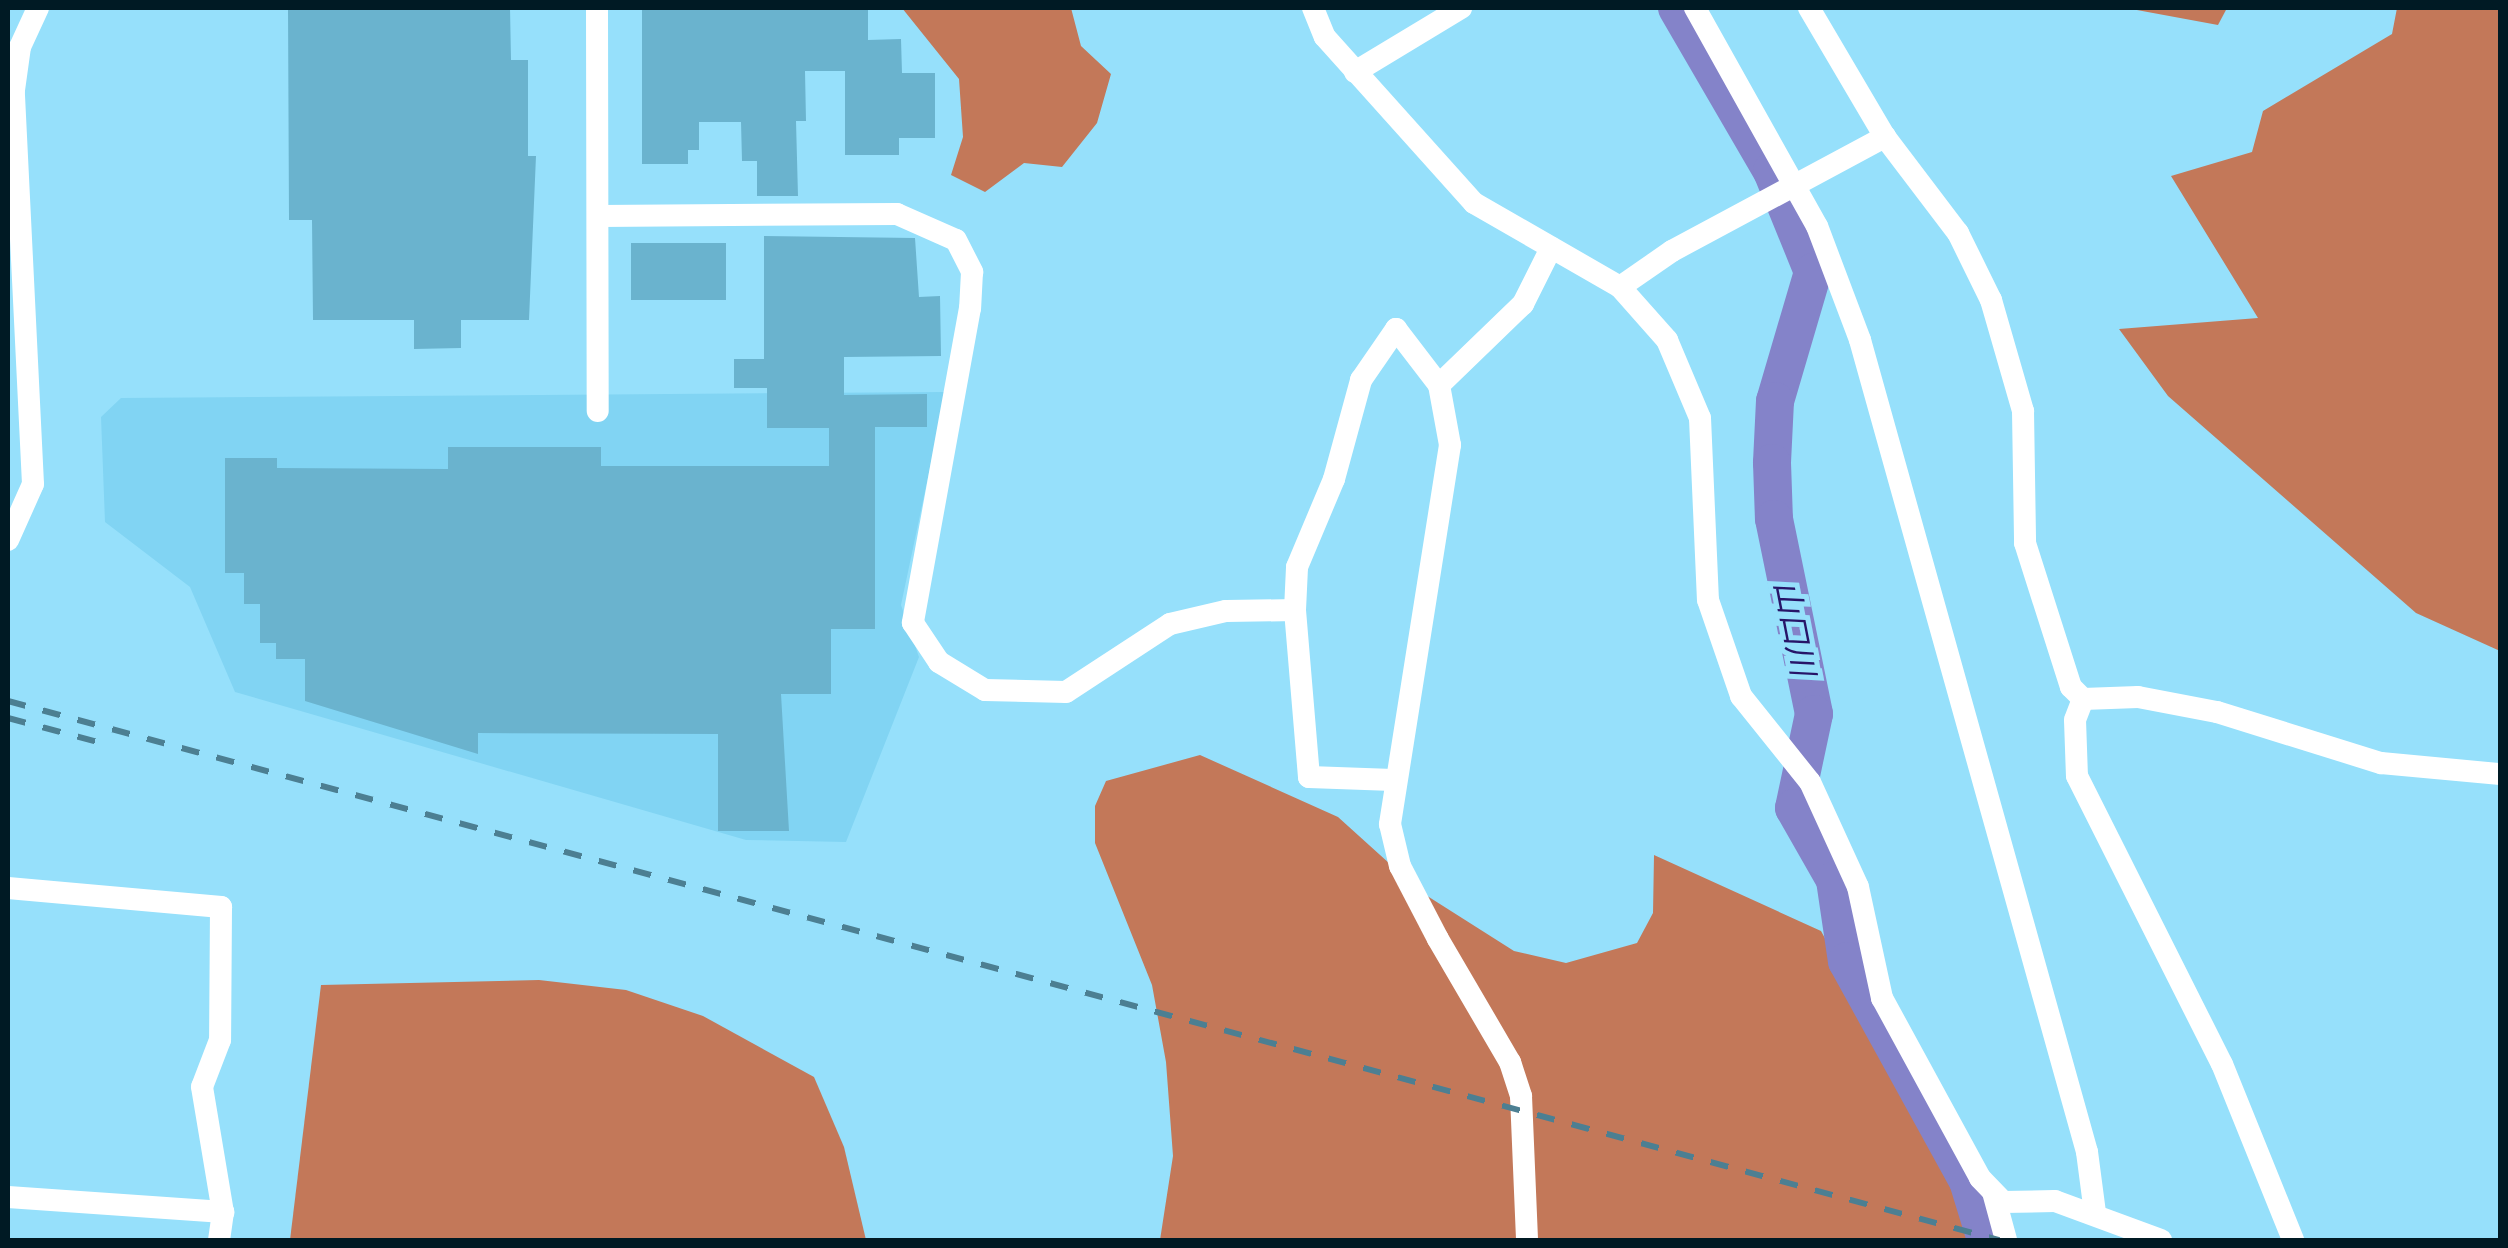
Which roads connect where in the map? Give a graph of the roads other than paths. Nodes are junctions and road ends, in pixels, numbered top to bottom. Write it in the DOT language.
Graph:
graph roads {
  1 [pos="38,8"];
  2 [pos="597,8"];
  3 [pos="1313,8"];
  4 [pos="1461,8"];
  5 [pos="1695,8"];
  6 [pos="1809,8"];
  7 [pos="1355,72"];
  8 [pos="1885,138"];
  9 [pos="1795,187"];
  10 [pos="599,216"];
  11 [pos="1551,248"];
  12 [pos="1620,287"];
  13 [pos="1439,385"];
  14 [pos="598,411"];
  15 [pos="8,540"];
  16 [pos="1295,610"];
  17 [pos="2083,699"];
  18 [pos="2500,774"];
  19 [pos="1393,780"];
  20 [pos="8,888"];
  21 [pos="1990,1184"];
  22 [pos="8,1197"];
  23 [pos="223,1212"];
  24 [pos="2095,1213"];
  25 [pos="219,1240"];
  26 [pos="1527,1240"];
  27 [pos="2006,1240"];
  28 [pos="2160,1240"];
  29 [pos="2292,1240"];
  1 -- 15 [label="street"];
  2 -- 10 [label="street"];
  3 -- 7 [label="street"];
  4 -- 7 [label="street"];
  5 -- 9 [label="street"];
  6 -- 8 [label="street"];
  7 -- 11 [label="street"];
  8 -- 9 [label="street"];
  8 -- 17 [label="street"];
  9 -- 12 [label="street"];
  9 -- 24 [label="street"];
  10 -- 14 [label="street"];
  10 -- 16 [label="street"];
  11 -- 12 [label="street"];
  11 -- 13 [label="street"];
  12 -- 21 [label="street"];
  13 -- 16 [label="street"];
  13 -- 19 [label="street"];
  16 -- 19 [label="street"];
  17 -- 18 [label="street"];
  17 -- 29 [label="street"];
  19 -- 26 [label="street"];
  20 -- 23 [label="street"];
  21 -- 24 [label="street"];
  21 -- 27 [label="street"];
  22 -- 23 [label="street"];
  23 -- 25 [label="street"];
  24 -- 28 [label="street"];
}
